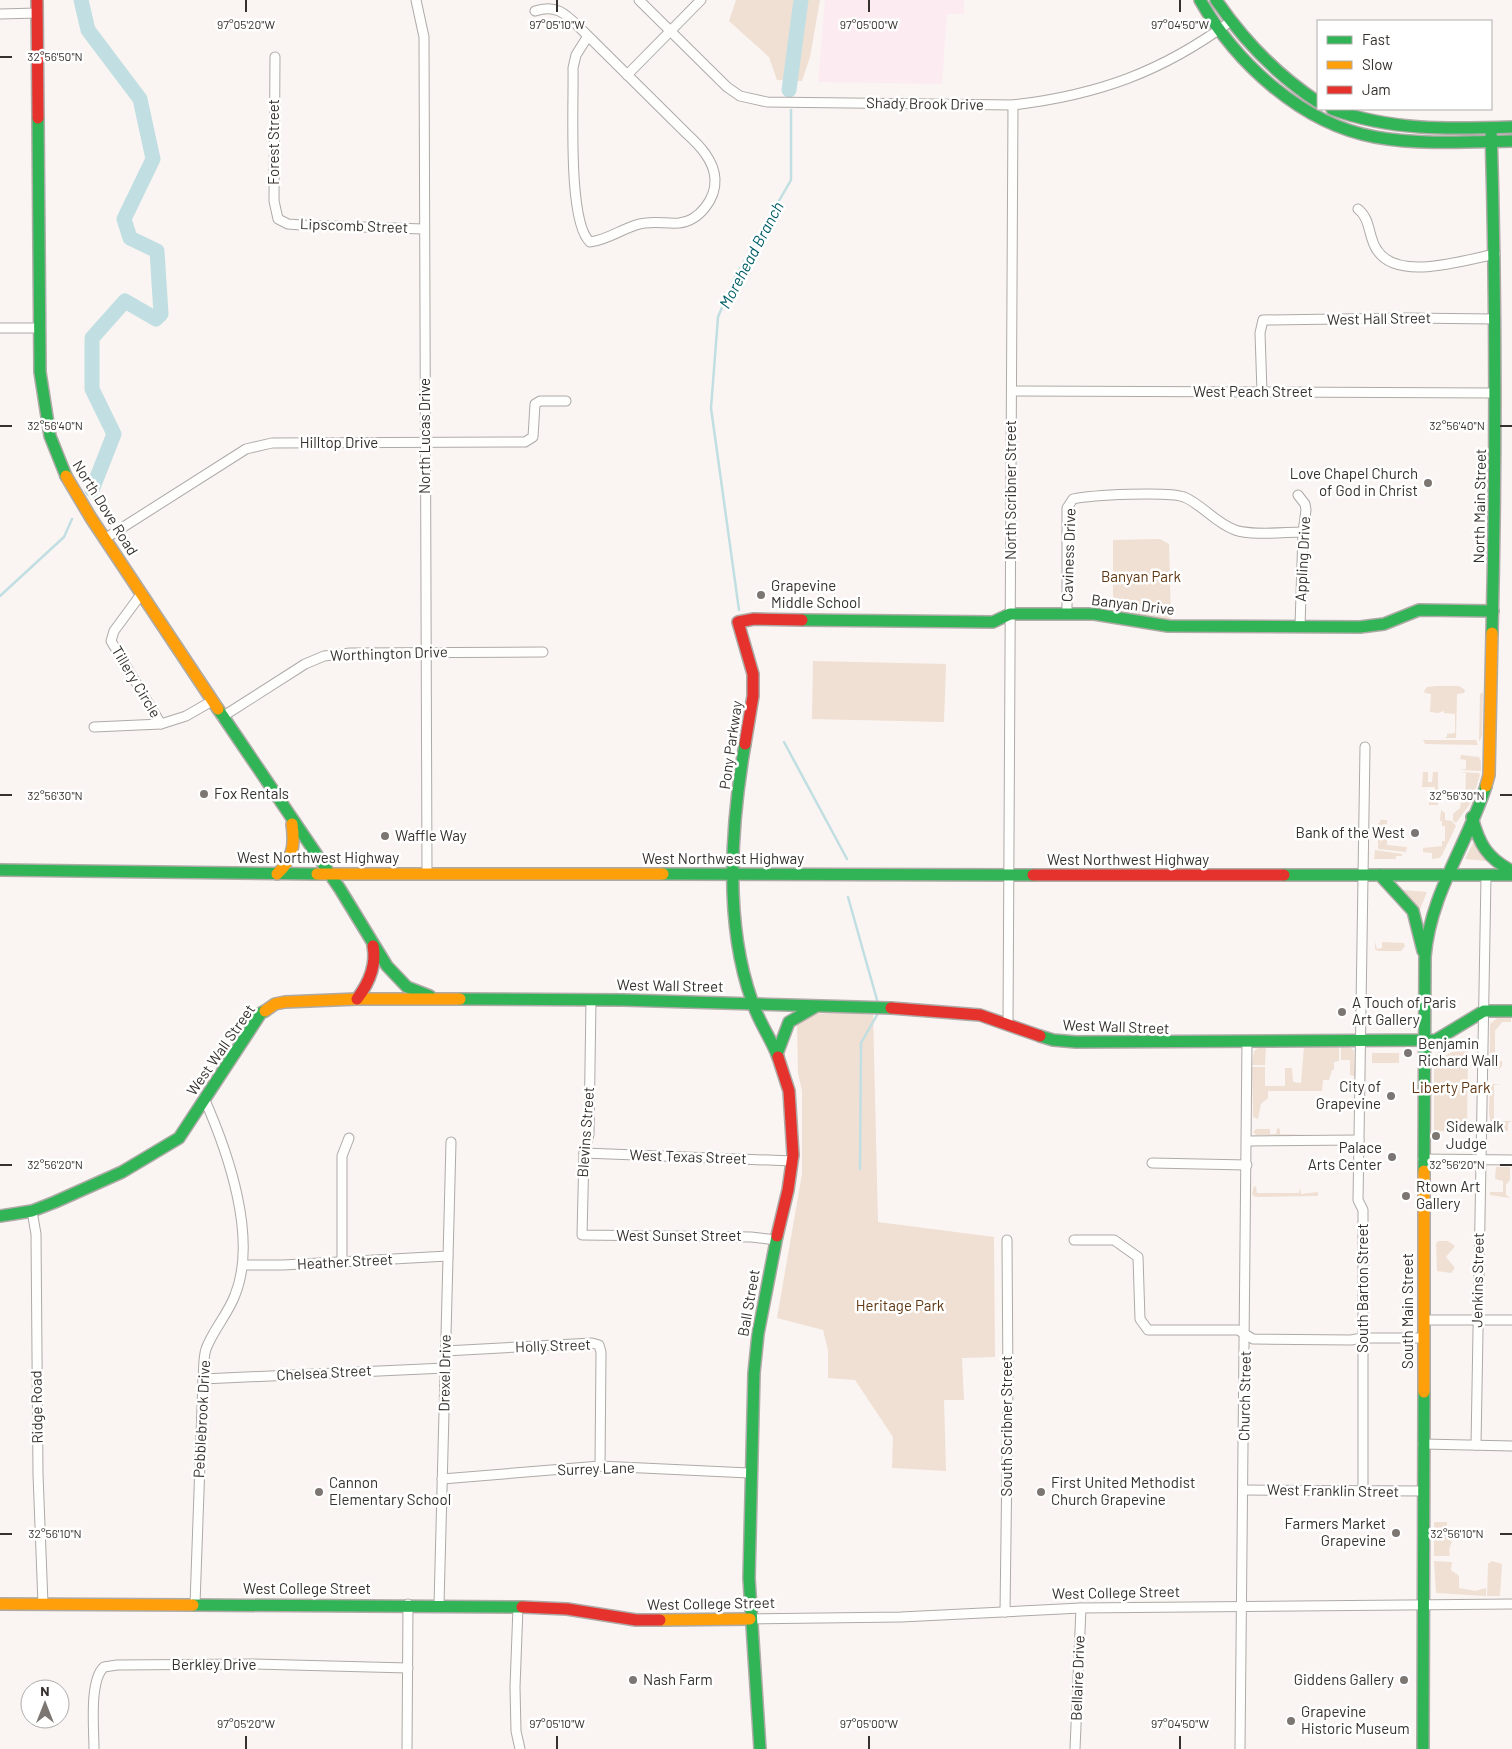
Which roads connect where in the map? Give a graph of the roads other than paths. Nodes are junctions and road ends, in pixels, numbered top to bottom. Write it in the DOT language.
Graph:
graph roads {
  1 [pos="37,0"];
  2 [pos="416,0"];
  3 [pos="639,0"];
  4 [pos="701,0"];
  5 [pos="1200,0"];
  6 [pos="1216,0"];
  7 [pos="536,11"];
  8 [pos="37,13"];
  9 [pos="0,14"];
  10 [pos="1231,21"];
  11 [pos="1219,30"];
  12 [pos="671,31"];
  13 [pos="588,36"];
  14 [pos="275,57"];
  15 [pos="627,75"];
  16 [pos="1317,101"];
  17 [pos="1013,105"];
  18 [pos="1335,110"];
  19 [pos="1512,127"];
  20 [pos="1491,128"];
  21 [pos="1492,141"];
  22 [pos="1512,141"];
  23 [pos="1358,208"];
  24 [pos="284,222"];
  25 [pos="424,229"];
  26 [pos="1495,254"];
  27 [pos="1495,319"];
  28 [pos="0,328"];
  29 [pos="39,328"];
  30 [pos="1012,391"];
  31 [pos="1262,392"];
  32 [pos="1495,392"];
  33 [pos="566,401"];
  34 [pos="424,443"];
  35 [pos="1298,495"];
  36 [pos="1303,532"];
  37 [pos="106,538"];
  38 [pos="142,593"];
  39 [pos="1493,611"];
  40 [pos="1010,614"];
  41 [pos="1067,614"];
  42 [pos="738,622"];
  43 [pos="1300,626"];
  44 [pos="426,651"];
  45 [pos="543,652"];
  46 [pos="212,700"];
  47 [pos="222,717"];
  48 [pos="162,724"];
  49 [pos="94,727"];
  50 [pos="1365,748"];
  51 [pos="1472,817"];
  52 [pos="291,819"];
  53 [pos="0,870"];
  54 [pos="1512,871"];
  55 [pos="277,874"];
  56 [pos="427,874"];
  57 [pos="733,874"];
  58 [pos="1364,875"];
  59 [pos="1380,875"];
  60 [pos="1512,875"];
  61 [pos="1007,876"];
  62 [pos="1446,876"];
  63 [pos="1486,876"];
  64 [pos="331,877"];
  65 [pos="373,944"];
  66 [pos="1425,957"];
  67 [pos="357,999"];
  68 [pos="439,999"];
  69 [pos="591,1000"];
  70 [pos="752,1003"];
  71 [pos="816,1006"];
  72 [pos="1484,1011"];
  73 [pos="1512,1011"];
  74 [pos="1008,1024"];
  75 [pos="1424,1040"];
  76 [pos="1247,1042"];
  77 [pos="1359,1042"];
  78 [pos="777,1054"];
  79 [pos="204,1098"];
  80 [pos="349,1138"];
  81 [pos="1359,1140"];
  82 [pos="1247,1141"];
  83 [pos="451,1142"];
  84 [pos="584,1153"];
  85 [pos="1423,1159"];
  86 [pos="1480,1159"];
  87 [pos="1512,1160"];
  88 [pos="793,1161"];
  89 [pos="1152,1163"];
  90 [pos="1247,1164"];
  91 [pos="32,1210"];
  92 [pos="0,1216"];
  93 [pos="582,1235"];
  94 [pos="776,1240"];
  95 [pos="1007,1240"];
  96 [pos="1074,1240"];
  97 [pos="448,1256"];
  98 [pos="342,1262"];
  99 [pos="243,1265"];
  100 [pos="1424,1320"];
  101 [pos="1478,1320"];
  102 [pos="1512,1320"];
  103 [pos="1245,1335"];
  104 [pos="1362,1338"];
  105 [pos="1424,1338"];
  106 [pos="445,1351"];
  107 [pos="445,1368"];
  108 [pos="202,1379"];
  109 [pos="1423,1444"];
  110 [pos="1476,1445"];
  111 [pos="1512,1446"];
  112 [pos="600,1466"];
  113 [pos="750,1473"];
  114 [pos="442,1480"];
  115 [pos="1244,1490"];
  116 [pos="1363,1491"];
  117 [pos="1423,1491"];
  118 [pos="0,1604"];
  119 [pos="43,1604"];
  120 [pos="196,1604"];
  121 [pos="408,1604"];
  122 [pos="1424,1604"];
  123 [pos="1512,1604"];
  124 [pos="439,1605"];
  125 [pos="1242,1605"];
  126 [pos="518,1607"];
  127 [pos="1081,1608"];
  128 [pos="1005,1612"];
  129 [pos="750,1619"];
  130 [pos="408,1668"];
  131 [pos="94,1749"];
  132 [pos="407,1749"];
  133 [pos="520,1749"];
  134 [pos="760,1749"];
  135 [pos="1075,1749"];
  136 [pos="1240,1749"];
  137 [pos="1423,1749"];
  1 -- 8 [label="main road, North Dove Road"];
  2 -- 25 [label="street, North Lucas Drive"];
  3 -- 12 [label="street, Shady Brook Drive"];
  4 -- 12 [label="street"];
  5 -- 11 [label="main road"];
  6 -- 10 [label="main road"];
  7 -- 13 [label="street"];
  8 -- 9 [label="street"];
  8 -- 29 [label="main road, North Dove Road"];
  10 -- 11 [label="street, Shady Brook Drive"];
  10 -- 16 [label="main road"];
  11 -- 17 [label="street, Shady Brook Drive"];
  11 -- 21 [label="main road"];
  12 -- 15 [label="street"];
  12 -- 17 [label="street, Shady Brook Drive"];
  13 -- 15 [label="street"];
  13 -- 15 [label="street"];
  14 -- 24 [label="street, Forest Street"];
  17 -- 30 [label="street, North Scribner Street"];
  18 -- 20 [label="main road"];
  19 -- 20 [label="main road"];
  20 -- 21 [label="main road, North Main Street"];
  21 -- 22 [label="main road"];
  21 -- 26 [label="main road, North Main Street"];
  23 -- 26 [label="street"];
  24 -- 25 [label="street, Lipscomb Street"];
  25 -- 34 [label="street, North Lucas Drive"];
  26 -- 27 [label="main road, North Main Street"];
  27 -- 31 [label="street, West Hall Street"];
  27 -- 32 [label="main road, North Main Street"];
  28 -- 29 [label="street"];
  29 -- 37 [label="main road, North Dove Road"];
  30 -- 31 [label="street, West Peach Street"];
  30 -- 40 [label="street, North Scribner Street"];
  31 -- 32 [label="street, West Peach Street"];
  32 -- 39 [label="main road, North Main Street"];
  33 -- 34 [label="street, Hilltop Drive"];
  34 -- 37 [label="street, Hilltop Drive"];
  34 -- 44 [label="street, North Lucas Drive"];
  35 -- 36 [label="street, Appling Drive"];
  36 -- 41 [label="street, Caviness Drive"];
  36 -- 43 [label="street, Appling Drive"];
  37 -- 38 [label="main road, North Dove Road"];
  38 -- 46 [label="main road, North Dove Road"];
  38 -- 48 [label="street, Tillery Circle"];
  39 -- 43 [label="main road, Banyan Drive"];
  39 -- 51 [label="main road, North Main Street"];
  40 -- 41 [label="main road, Banyan Drive"];
  40 -- 42 [label="main road, Banyan Drive"];
  40 -- 61 [label="street, North Scribner Street"];
  41 -- 43 [label="main road, Banyan Drive"];
  42 -- 57 [label="main road, Pony Parkway"];
  44 -- 45 [label="street, Worthington Drive"];
  44 -- 47 [label="street, Worthington Drive"];
  44 -- 56 [label="street, North Lucas Drive"];
  46 -- 47 [label="main road, North Dove Road"];
  46 -- 48 [label="street, Tillery Circle"];
  47 -- 52 [label="main road, North Dove Road"];
  48 -- 49 [label="street"];
  50 -- 58 [label="street, South Barton Street"];
  51 -- 54 [label="main road"];
  51 -- 62 [label="main road, North Main Street"];
  52 -- 55 [label="main road"];
  52 -- 64 [label="main road, North Dove Road"];
  53 -- 55 [label="main road, West Northwest Highway"];
  55 -- 64 [label="main road, West Northwest Highway"];
  56 -- 57 [label="main road, West Northwest Highway"];
  56 -- 64 [label="main road, West Northwest Highway"];
  57 -- 61 [label="main road, West Northwest Highway"];
  57 -- 70 [label="main road, Ball Street"];
  58 -- 59 [label="main road, West Northwest Highway"];
  58 -- 61 [label="main road, West Northwest Highway"];
  58 -- 77 [label="street, South Barton Street"];
  59 -- 62 [label="main road, West Northwest Highway"];
  59 -- 66 [label="main road"];
  60 -- 63 [label="main road, West Northwest Highway"];
  61 -- 74 [label="street"];
  62 -- 63 [label="main road, West Northwest Highway"];
  62 -- 66 [label="main road, South Main Street"];
  63 -- 72 [label="street, Jenkins Street"];
  64 -- 65 [label="main road, North Dove Road"];
  65 -- 67 [label="main road"];
  65 -- 68 [label="main road, North Dove Road"];
  66 -- 75 [label="main road, South Main Street"];
  67 -- 68 [label="main road, West Wall Street"];
  67 -- 79 [label="main road, West Wall Street"];
  68 -- 69 [label="main road, West Wall Street"];
  69 -- 70 [label="main road, West Wall Street"];
  69 -- 84 [label="street, Blevins Street"];
  70 -- 71 [label="main road, West Wall Street"];
  70 -- 78 [label="main road, Ball Street"];
  71 -- 74 [label="main road, West Wall Street"];
  71 -- 78 [label="main road"];
  72 -- 73 [label="main road"];
  72 -- 75 [label="main road, West Wall Street"];
  72 -- 86 [label="street, Jenkins Street"];
  74 -- 76 [label="main road, West Wall Street"];
  75 -- 77 [label="main road, West Wall Street"];
  75 -- 85 [label="main road, South Main Street"];
  76 -- 77 [label="main road, West Wall Street"];
  76 -- 82 [label="street, Church Street"];
  77 -- 81 [label="street, South Barton Street"];
  78 -- 88 [label="main road, Ball Street"];
  79 -- 91 [label="main road, West Wall Street"];
  79 -- 99 [label="street, Pebblebrook Drive"];
  80 -- 98 [label="street"];
  81 -- 82 [label="street"];
  81 -- 104 [label="street, South Barton Street"];
  82 -- 90 [label="street, Church Street"];
  83 -- 97 [label="street, Drexel Drive"];
  84 -- 88 [label="street, West Texas Street"];
  84 -- 93 [label="street, Blevins Street"];
  85 -- 86 [label="street"];
  85 -- 100 [label="main road, South Main Street"];
  86 -- 87 [label="street"];
  86 -- 101 [label="street, Jenkins Street"];
  88 -- 94 [label="main road, Ball Street"];
  89 -- 90 [label="street"];
  90 -- 103 [label="street, Church Street"];
  91 -- 92 [label="main road, West Wall Street"];
  91 -- 119 [label="street, Ridge Road"];
  93 -- 94 [label="street, West Sunset Street"];
  94 -- 113 [label="main road, Ball Street"];
  95 -- 128 [label="street, South Scribner Street"];
  96 -- 103 [label="street"];
  97 -- 98 [label="street, Heather Street"];
  97 -- 106 [label="street, Drexel Drive"];
  98 -- 99 [label="street, Heather Street"];
  99 -- 108 [label="street, Pebblebrook Drive"];
  100 -- 101 [label="street"];
  100 -- 105 [label="main road, South Main Street"];
  101 -- 102 [label="street"];
  101 -- 110 [label="street, Jenkins Street"];
  103 -- 104 [label="street"];
  103 -- 115 [label="street, Church Street"];
  104 -- 105 [label="street"];
  104 -- 116 [label="street, South Barton Street"];
  105 -- 109 [label="main road, South Main Street"];
  106 -- 107 [label="street, Drexel Drive"];
  106 -- 112 [label="street, Holly Street"];
  107 -- 108 [label="street, Chelsea Street"];
  107 -- 114 [label="street, Drexel Drive"];
  108 -- 120 [label="street, Pebblebrook Drive"];
  109 -- 110 [label="street"];
  109 -- 117 [label="main road, South Main Street"];
  110 -- 111 [label="street"];
  112 -- 113 [label="street, Surrey Lane"];
  112 -- 114 [label="street, Surrey Lane"];
  113 -- 129 [label="main road, Ball Street"];
  114 -- 124 [label="street, Drexel Drive"];
  115 -- 116 [label="street, West Franklin Street"];
  115 -- 125 [label="street, Church Street"];
  116 -- 117 [label="street, West Franklin Street"];
  117 -- 122 [label="main road, South Main Street"];
  118 -- 119 [label="main road, West College Street"];
  119 -- 120 [label="main road, West College Street"];
  120 -- 121 [label="main road, West College Street"];
  121 -- 124 [label="main road, West College Street"];
  121 -- 130 [label="street"];
  122 -- 123 [label="street, West College Street"];
  122 -- 125 [label="street, West College Street"];
  122 -- 137 [label="main road, South Main Street"];
  124 -- 126 [label="main road, West College Street"];
  125 -- 127 [label="street, West College Street"];
  125 -- 136 [label="street, Church Street"];
  126 -- 129 [label="main road, West College Street"];
  126 -- 133 [label="street"];
  127 -- 128 [label="street, West College Street"];
  127 -- 135 [label="street, Bellaire Drive"];
  128 -- 129 [label="street, West College Street"];
  129 -- 134 [label="main road, Ball Street"];
  130 -- 131 [label="street, Berkley Drive"];
  130 -- 132 [label="street"];
}
